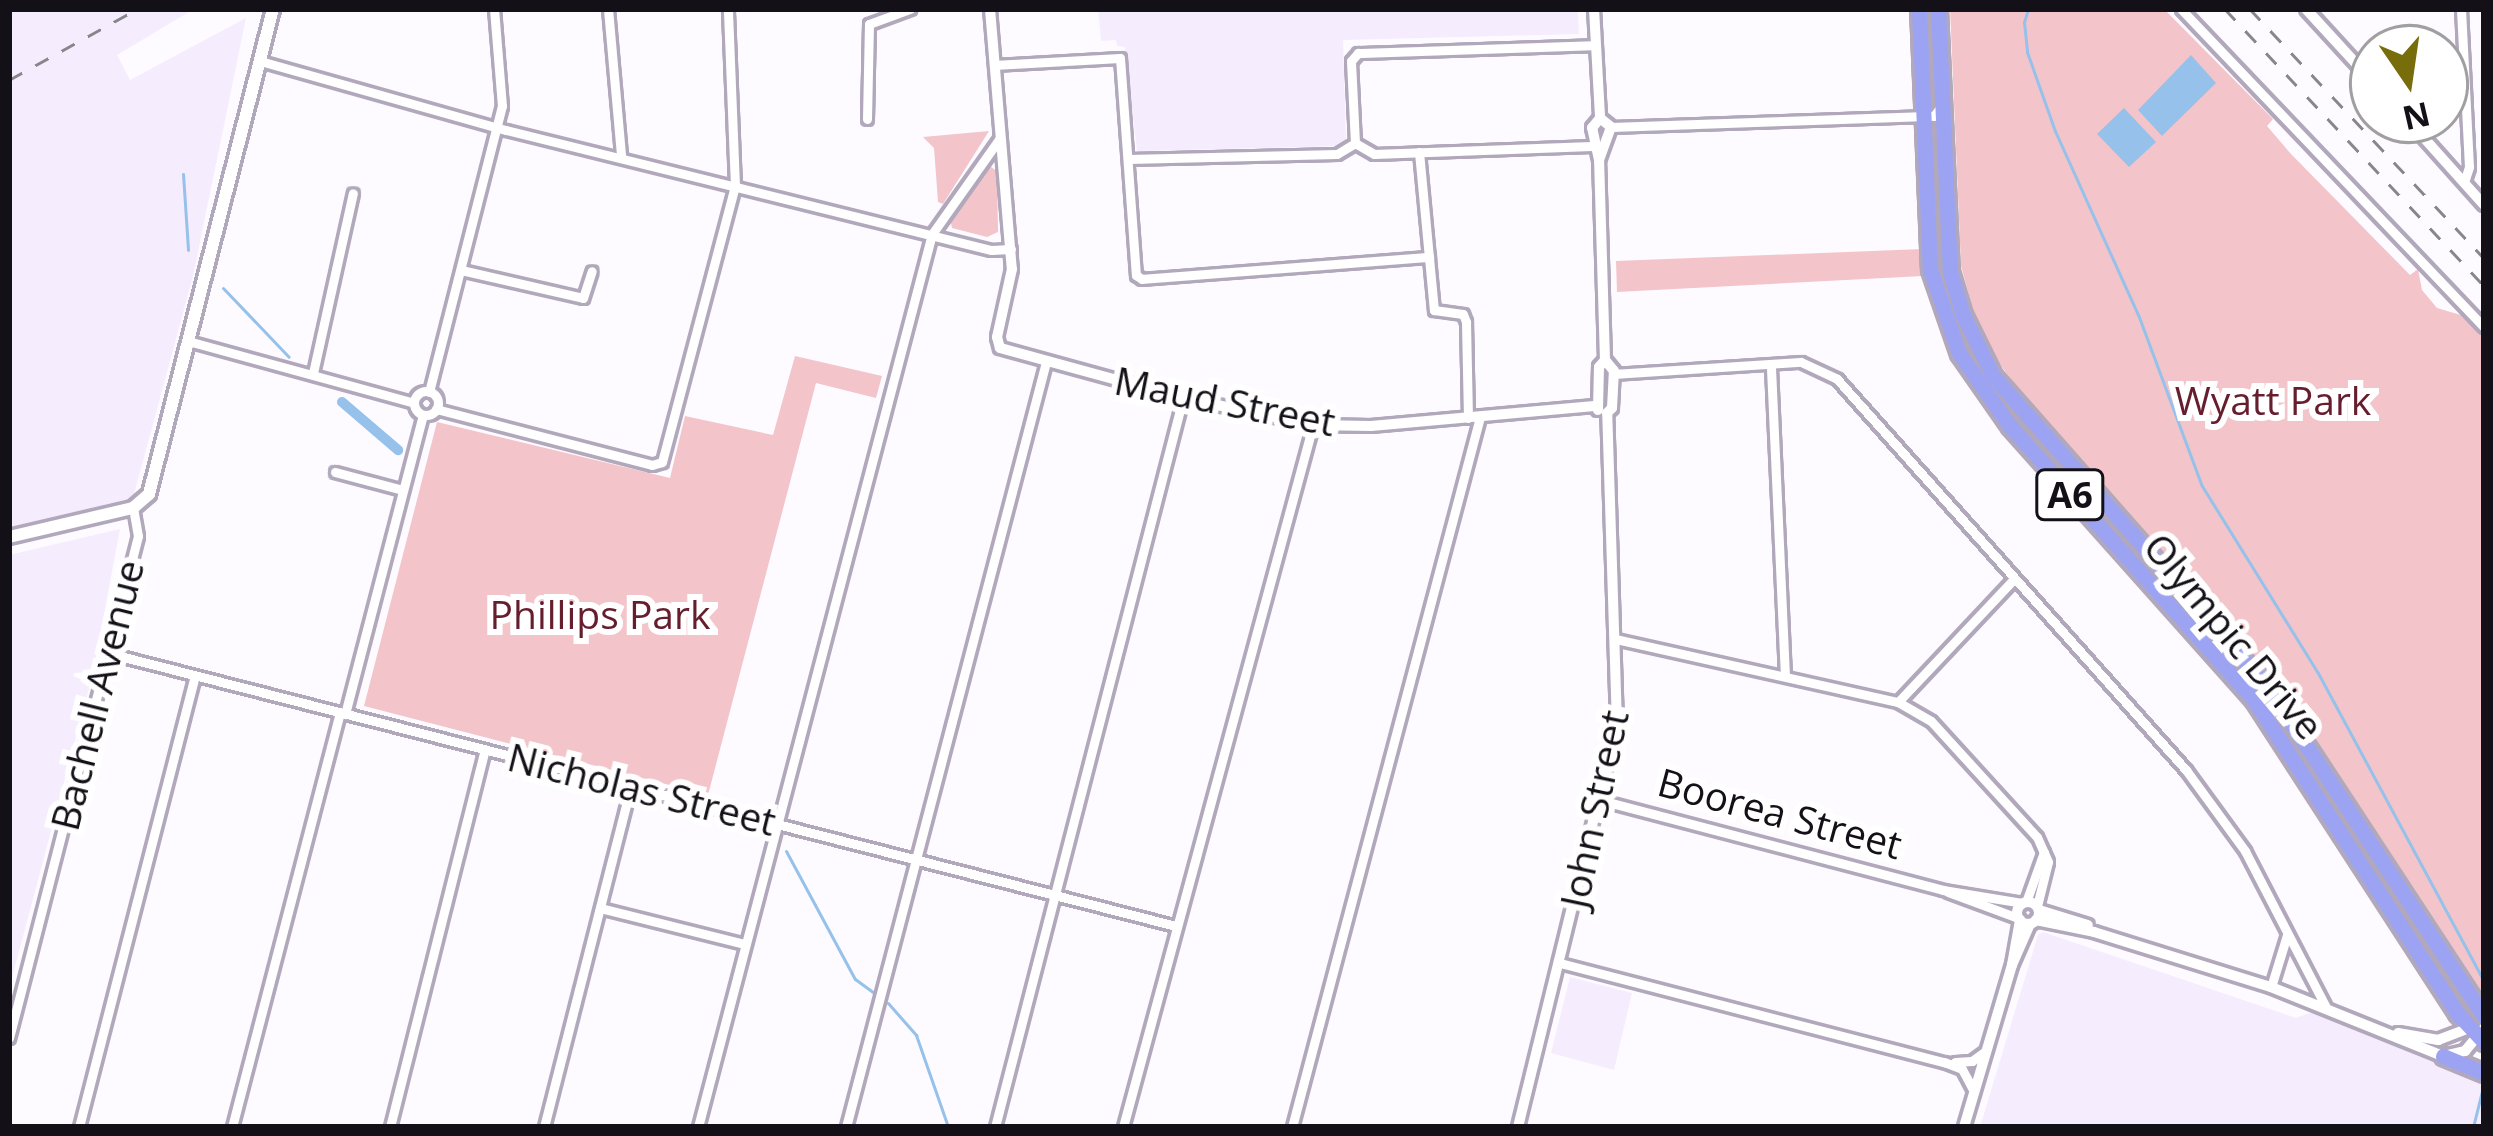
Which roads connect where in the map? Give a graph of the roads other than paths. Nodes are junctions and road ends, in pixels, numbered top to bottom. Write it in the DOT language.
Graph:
graph roads {
  1 [pos="273,9"];
  2 [pos="494,9"];
  3 [pos="608,9"];
  4 [pos="728,9"];
  5 [pos="910,9"];
  6 [pos="990,9"];
  7 [pos="1594,9"];
  8 [pos="1919,9"];
  9 [pos="1938,9"];
  10 [pos="2181,9"];
  11 [pos="2306,9"];
  12 [pos="2461,9"];
  13 [pos="1595,45"];
  14 [pos="2349,56"];
  15 [pos="260,61"];
  16 [pos="994,65"];
  17 [pos="1942,105"];
  18 [pos="1923,117"];
  19 [pos="867,119"];
  20 [pos="498,124"];
  21 [pos="1606,127"];
  22 [pos="1000,138"];
  23 [pos="1355,143"];
  24 [pos="2430,144"];
  25 [pos="1592,146"];
  26 [pos="1419,152"];
  27 [pos="621,156"];
  28 [pos="1128,159"];
  29 [pos="1599,160"];
  30 [pos="2464,182"];
  31 [pos="735,186"];
  32 [pos="353,193"];
  33 [pos="2484,205"];
  34 [pos="932,234"];
  35 [pos="1011,249"];
  36 [pos="1429,256"];
  37 [pos="460,270"];
  38 [pos="592,271"];
  39 [pos="2484,327"];
  40 [pos="188,341"];
  41 [pos="1605,360"];
  42 [pos="1046,362"];
  43 [pos="1771,368"];
  44 [pos="313,373"];
  45 [pos="1613,374"];
  46 [pos="429,392"];
  47 [pos="1183,398"];
  48 [pos="414,403"];
  49 [pos="436,409"];
  50 [pos="1602,409"];
  51 [pos="423,415"];
  52 [pos="1474,417"];
  53 [pos="1313,425"];
  54 [pos="335,472"];
  55 [pos="403,490"];
  56 [pos="134,508"];
  57 [pos="9,537"];
  58 [pos="2012,581"];
  59 [pos="1616,639"];
  60 [pos="108,653"];
  61 [pos="1785,675"];
  62 [pos="195,676"];
  63 [pos="1898,702"];
  64 [pos="343,714"];
  65 [pos="485,750"];
  66 [pos="630,789"];
  67 [pos="1600,800"];
  68 [pos="776,824"];
  69 [pos="915,859"];
  70 [pos="1054,898"];
  71 [pos="600,908"];
  72 [pos="2028,913"];
  73 [pos="1176,926"];
  74 [pos="2287,934"];
  75 [pos="745,944"];
  76 [pos="1560,963"];
  77 [pos="2271,988"];
  78 [pos="2326,1007"];
  79 [pos="2480,1029"];
  80 [pos="2395,1033"];
  81 [pos="9,1038"];
  82 [pos="1987,1051"];
  83 [pos="2443,1056"];
  84 [pos="1944,1062"];
  85 [pos="2484,1073"];
  86 [pos="1974,1093"];
  87 [pos="1522,1126"];
  88 [pos="79,1127"];
  89 [pos="232,1127"];
  90 [pos="390,1127"];
  91 [pos="544,1127"];
  92 [pos="698,1127"];
  93 [pos="846,1127"];
  94 [pos="994,1127"];
  95 [pos="1123,1127"];
  96 [pos="1292,1127"];
  97 [pos="1964,1127"];
  1 -- 15 [label="main road, Bachell Avenue"];
  2 -- 20 [label="street"];
  3 -- 27 [label="street"];
  4 -- 31 [label="street"];
  5 -- 19 [label="street"];
  6 -- 16 [label="street"];
  7 -- 13 [label="street"];
  8 -- 18 [label="highway, Olympic Drive / A6"];
  9 -- 17 [label="highway, Olympic Drive / A6"];
  10 -- 39 [label="street"];
  11 -- 14 [label="street"];
  12 -- 30 [label="street"];
  13 -- 21 [label="street"];
  13 -- 23 [label="street"];
  15 -- 20 [label="street"];
  15 -- 40 [label="main road, Bachell Avenue"];
  16 -- 22 [label="street"];
  16 -- 28 [label="street"];
  17 -- 18 [label="street"];
  17 -- 79 [label="highway, Olympic Drive / A6"];
  18 -- 21 [label="street"];
  18 -- 79 [label="highway, Olympic Drive / A6"];
  20 -- 27 [label="street"];
  20 -- 37 [label="street"];
  21 -- 25 [label="street"];
  21 -- 29 [label="street"];
  22 -- 34 [label="street"];
  22 -- 35 [label="street"];
  23 -- 26 [label="street"];
  23 -- 28 [label="street"];
  24 -- 30 [label="street"];
  25 -- 26 [label="street"];
  25 -- 29 [label="street"];
  26 -- 36 [label="street"];
  27 -- 31 [label="street"];
  28 -- 36 [label="street"];
  29 -- 41 [label="street"];
  30 -- 33 [label="street"];
  31 -- 34 [label="street"];
  31 -- 49 [label="street"];
  32 -- 44 [label="street"];
  34 -- 35 [label="street"];
  34 -- 68 [label="street"];
  35 -- 42 [label="street, Maud Street"];
  36 -- 52 [label="street"];
  37 -- 38 [label="street"];
  37 -- 46 [label="street"];
  40 -- 44 [label="street"];
  40 -- 56 [label="main road, Bachell Avenue"];
  41 -- 45 [label="street"];
  41 -- 50 [label="street"];
  42 -- 47 [label="street, Maud Street"];
  42 -- 69 [label="street"];
  43 -- 45 [label="street"];
  43 -- 58 [label="street"];
  43 -- 61 [label="street"];
  44 -- 48 [label="street"];
  45 -- 50 [label="street"];
  46 -- 48 [label="street"];
  46 -- 49 [label="street"];
  47 -- 53 [label="street, Maud Street"];
  47 -- 70 [label="street"];
  48 -- 51 [label="street"];
  49 -- 51 [label="street"];
  50 -- 52 [label="street, Maud Street"];
  50 -- 59 [label="street, John Street"];
  51 -- 55 [label="street"];
  52 -- 53 [label="street, Maud Street"];
  52 -- 96 [label="street"];
  53 -- 73 [label="street"];
  54 -- 55 [label="street"];
  55 -- 64 [label="street"];
  56 -- 57 [label="main road"];
  56 -- 60 [label="street, Bachell Avenue"];
  58 -- 63 [label="street"];
  58 -- 74 [label="street"];
  59 -- 61 [label="street"];
  59 -- 67 [label="street, John Street"];
  60 -- 62 [label="street, Nicholas Street"];
  60 -- 81 [label="street, Bachell Avenue"];
  61 -- 63 [label="street"];
  62 -- 64 [label="street, Nicholas Street"];
  62 -- 88 [label="street"];
  63 -- 72 [label="street"];
  64 -- 65 [label="street, Nicholas Street"];
  64 -- 89 [label="street"];
  65 -- 66 [label="street, Nicholas Street"];
  65 -- 90 [label="street"];
  66 -- 68 [label="street, Nicholas Street"];
  66 -- 71 [label="street"];
  67 -- 72 [label="street, Boorea Street"];
  67 -- 76 [label="street, John Street"];
  68 -- 69 [label="street, Nicholas Street"];
  68 -- 75 [label="street"];
  69 -- 70 [label="street, Nicholas Street"];
  69 -- 93 [label="street"];
  70 -- 73 [label="street, Nicholas Street"];
  70 -- 94 [label="street"];
  71 -- 75 [label="street"];
  71 -- 91 [label="street"];
  72 -- 77 [label="street, Boorea Street"];
  72 -- 82 [label="street"];
  73 -- 95 [label="street"];
  74 -- 77 [label="street"];
  74 -- 78 [label="street"];
  75 -- 92 [label="street"];
  76 -- 84 [label="street"];
  76 -- 87 [label="street, John Street"];
  77 -- 78 [label="street, Boorea Street"];
  78 -- 80 [label="street, Boorea Street"];
  79 -- 80 [label="street, Boorea Street"];
  79 -- 83 [label="street"];
  80 -- 83 [label="street, Boorea Street"];
  82 -- 84 [label="street"];
  82 -- 86 [label="street"];
  83 -- 85 [label="highway"];
  84 -- 86 [label="street"];
  86 -- 97 [label="street"];
}
